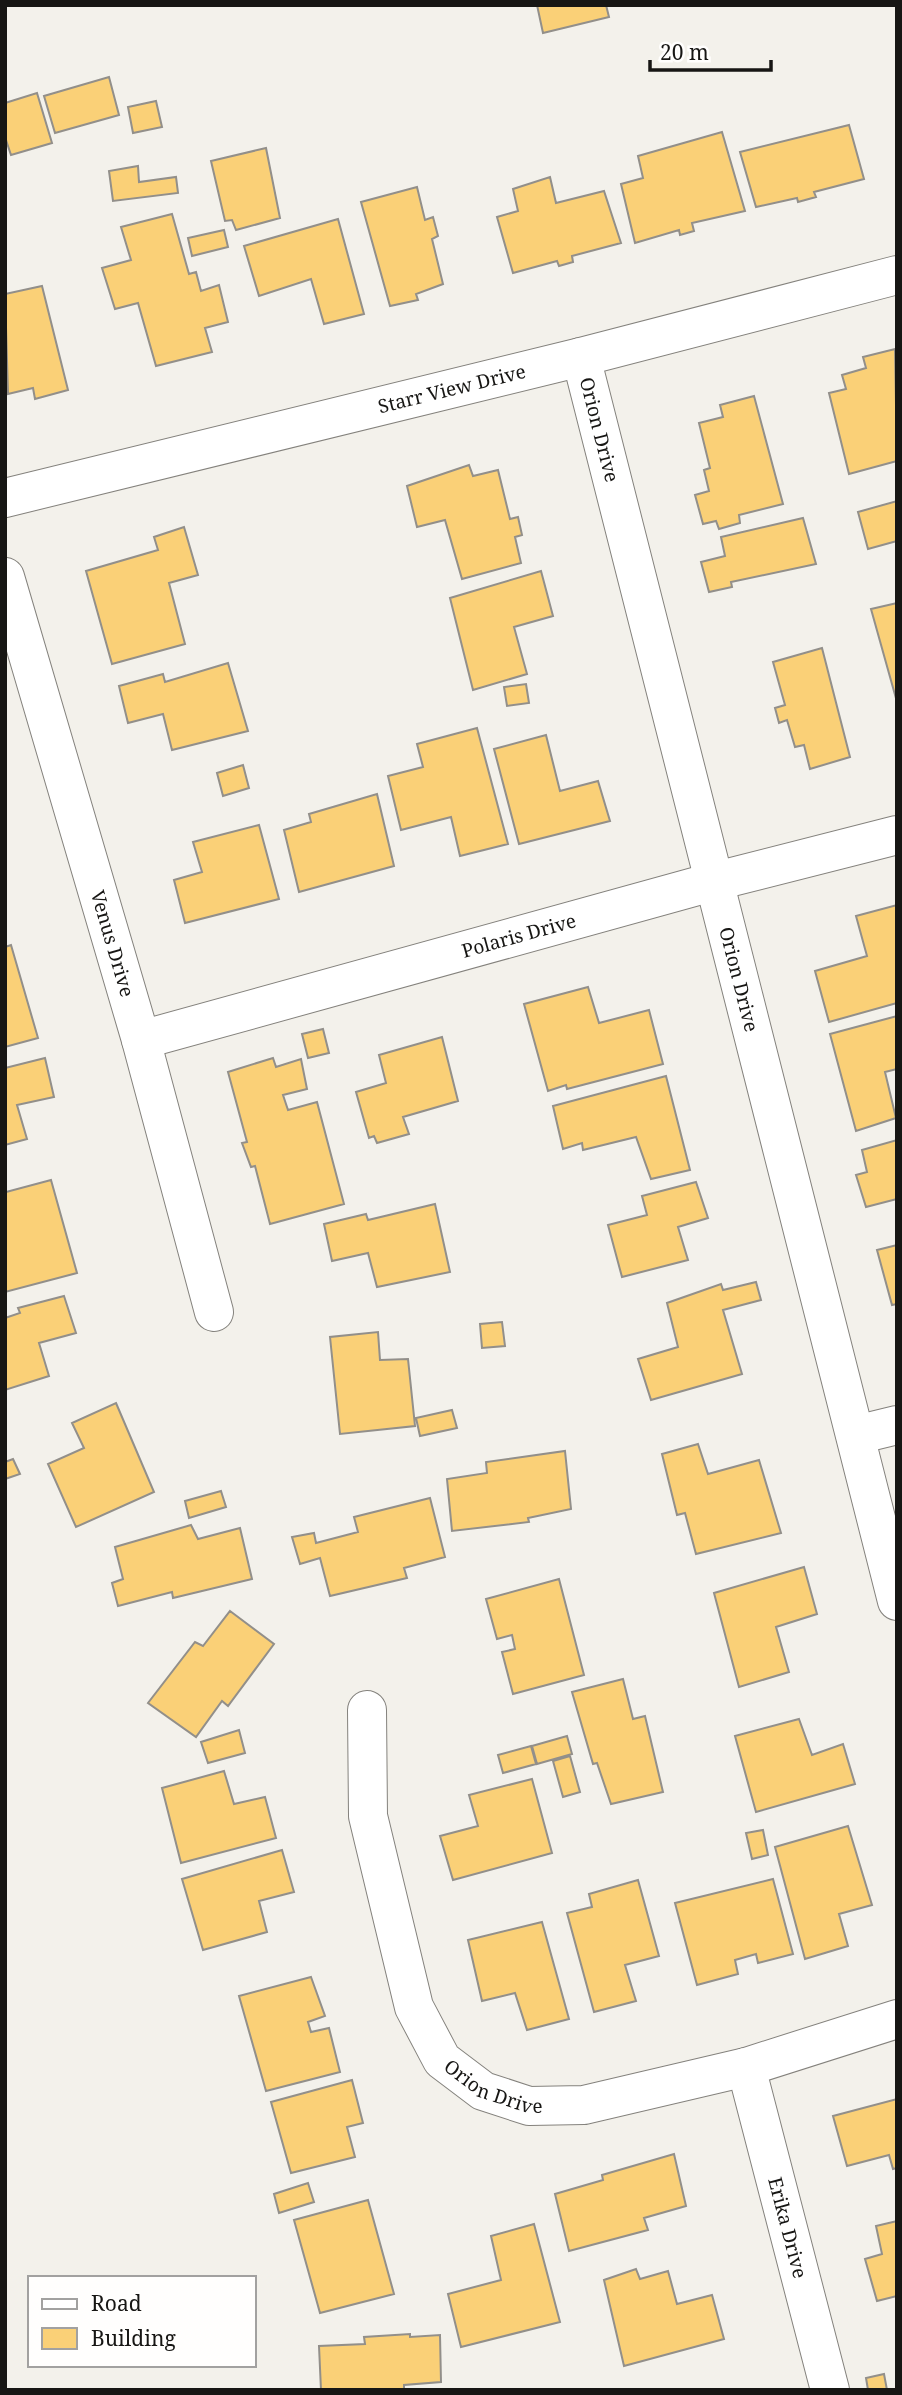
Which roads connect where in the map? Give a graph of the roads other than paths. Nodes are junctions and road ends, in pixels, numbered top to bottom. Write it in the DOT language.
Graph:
graph roads {
  1 [pos="897,275"];
  2 [pos="580,357"];
  3 [pos="5,498"];
  4 [pos="5,577"];
  5 [pos="897,835"];
  6 [pos="712,882"];
  7 [pos="141,1040"];
  8 [pos="214,1312"];
  9 [pos="897,1425"];
  10 [pos="856,1435"];
  11 [pos="897,1601"];
  12 [pos="367,1710"];
  13 [pos="897,2019"];
  14 [pos="746,2067"];
  15 [pos="830,2390"];
  1 -- 2 [label="street, Starr View Drive"];
  2 -- 3 [label="street, Starr View Drive"];
  2 -- 6 [label="street, Orion Drive"];
  4 -- 7 [label="street, Venus Drive"];
  5 -- 6 [label="street, Polaris Drive"];
  6 -- 7 [label="street, Polaris Drive"];
  6 -- 10 [label="street, Orion Drive"];
  7 -- 8 [label="street, Venus Drive"];
  9 -- 10 [label="street"];
  10 -- 11 [label="street, Orion Drive"];
  12 -- 14 [label="street, Orion Drive"];
  13 -- 14 [label="street, Orion Drive"];
  14 -- 15 [label="street, Erika Drive"];
}
